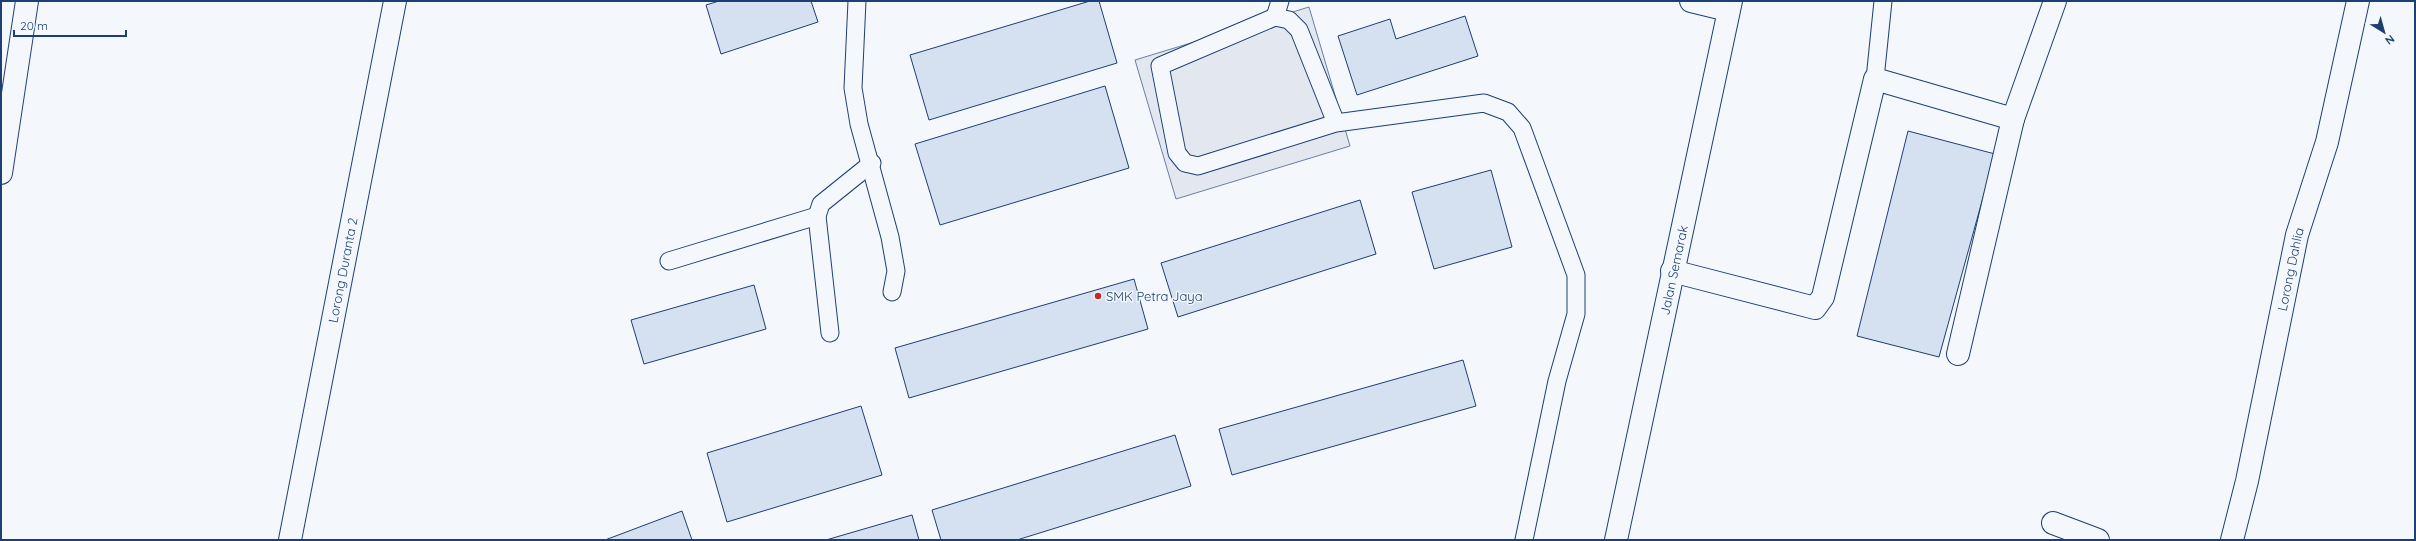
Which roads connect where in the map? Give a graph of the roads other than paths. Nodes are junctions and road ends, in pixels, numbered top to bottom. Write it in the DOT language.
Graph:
graph roads {
  1 [pos="27,1"];
  2 [pos="395,1"];
  3 [pos="857,1"];
  4 [pos="1280,1"];
  5 [pos="1691,1"];
  6 [pos="1883,1"];
  7 [pos="2055,1"];
  8 [pos="2358,1"];
  9 [pos="1730,5"];
  10 [pos="1275,17"];
  11 [pos="1876,79"];
  12 [pos="2013,119"];
  13 [pos="1336,123"];
  14 [pos="872,163"];
  15 [pos="1,173"];
  16 [pos="816,216"];
  17 [pos="669,261"];
  18 [pos="1672,270"];
  19 [pos="892,292"];
  20 [pos="830,333"];
  21 [pos="1958,354"];
  22 [pos="2053,522"];
  23 [pos="290,540"];
  24 [pos="1524,540"];
  25 [pos="1616,540"];
  26 [pos="2098,540"];
  27 [pos="2232,540"];
  1 -- 15 [label="street"];
  2 -- 23 [label="street, Lorong Duranta 2"];
  3 -- 14 [label="lane"];
  4 -- 10 [label="lane"];
  5 -- 9 [label="street"];
  6 -- 11 [label="lane"];
  7 -- 12 [label="street"];
  8 -- 27 [label="street, Lorong Dahlia"];
  9 -- 18 [label="street, Jalan Semarak"];
  10 -- 13 [label="lane"];
  10 -- 13 [label="lane"];
  11 -- 12 [label="street"];
  11 -- 18 [label="street"];
  12 -- 21 [label="street"];
  13 -- 24 [label="lane"];
  14 -- 16 [label="lane"];
  14 -- 19 [label="lane"];
  16 -- 17 [label="lane"];
  16 -- 20 [label="lane"];
  18 -- 25 [label="street, Jalan Semarak"];
  22 -- 26 [label="street"];
}
